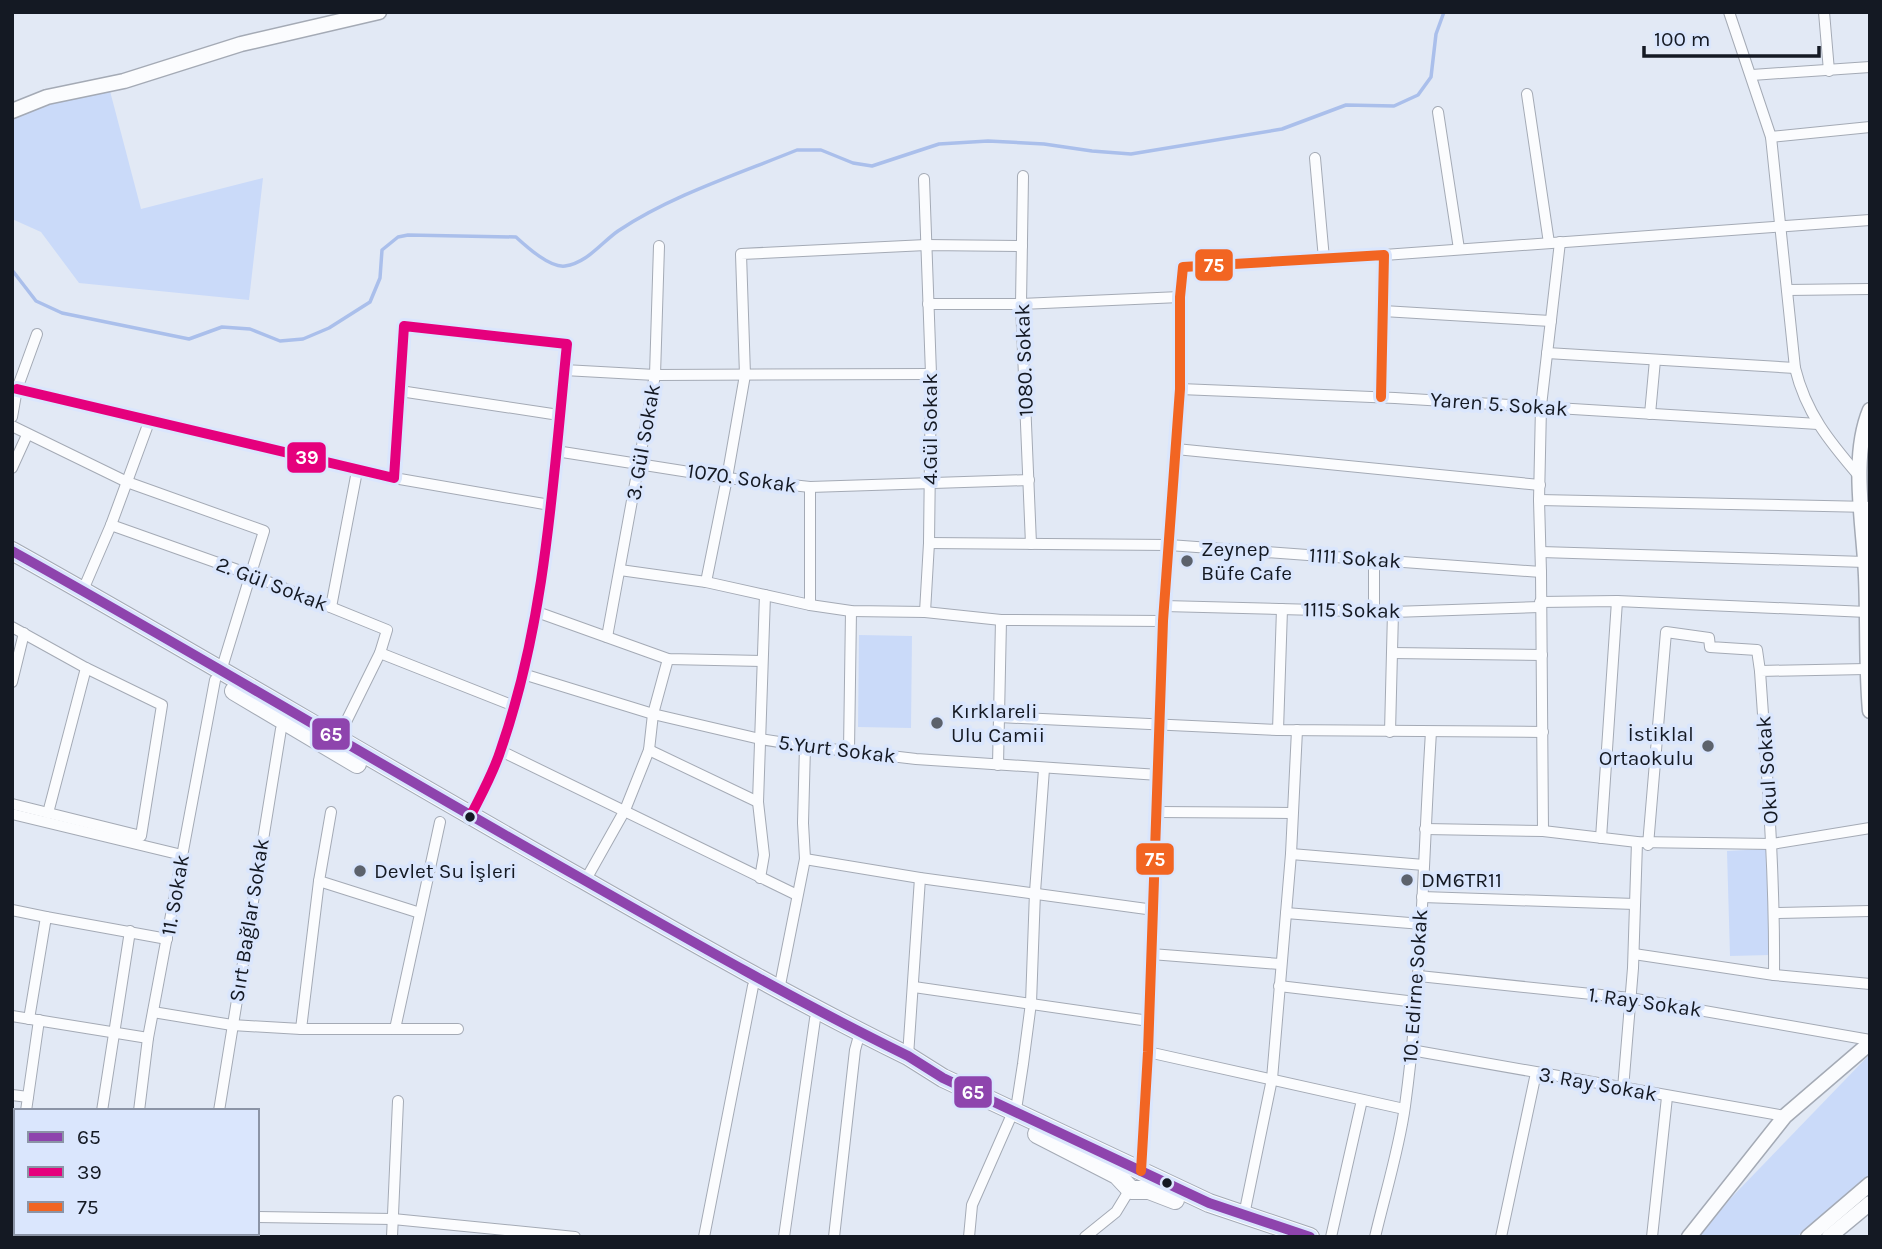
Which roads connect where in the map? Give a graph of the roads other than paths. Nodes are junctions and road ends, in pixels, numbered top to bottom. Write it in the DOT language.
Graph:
graph roads {
  1 [pos="379,12"];
  2 [pos="1729,12"];
  3 [pos="1824,12"];
  4 [pos="1870,67"];
  5 [pos="1829,71"];
  6 [pos="1752,75"];
  7 [pos="1527,94"];
  8 [pos="12,111"];
  9 [pos="1438,112"];
  10 [pos="1870,127"];
  11 [pos="1771,137"];
  12 [pos="1315,158"];
  13 [pos="1023,176"];
  14 [pos="924,179"];
  15 [pos="1870,220"];
  16 [pos="1782,225"];
  17 [pos="1555,242"];
  18 [pos="926,245"];
  19 [pos="659,246"];
  20 [pos="1022,246"];
  21 [pos="1459,249"];
  22 [pos="1384,255"];
  23 [pos="1324,259"];
  24 [pos="1870,289"];
  25 [pos="1787,290"];
  26 [pos="1180,297"];
  27 [pos="928,304"];
  28 [pos="1021,304"];
  29 [pos="1383,312"];
  30 [pos="1551,321"];
  31 [pos="37,334"];
  32 [pos="1547,353"];
  33 [pos="1654,360"];
  34 [pos="1795,368"];
  35 [pos="564,370"];
  36 [pos="931,374"];
  37 [pos="655,375"];
  38 [pos="745,375"];
  39 [pos="1180,388"];
  40 [pos="17,389"];
  41 [pos="400,391"];
  42 [pos="1381,397"];
  43 [pos="1541,406"];
  44 [pos="1870,410"];
  45 [pos="1650,414"];
  46 [pos="559,415"];
  47 [pos="12,416"];
  48 [pos="149,422"];
  49 [pos="1818,424"];
  50 [pos="12,426"];
  51 [pos="27,435"];
  52 [pos="1176,449"];
  53 [pos="556,451"];
  54 [pos="639,462"];
  55 [pos="12,468"];
  56 [pos="357,471"];
  57 [pos="1859,476"];
  58 [pos="394,478"];
  59 [pos="727,478"];
  60 [pos="1029,480"];
  61 [pos="127,482"];
  62 [pos="930,482"];
  63 [pos="1540,485"];
  64 [pos="810,487"];
  65 [pos="1539,500"];
  66 [pos="550,505"];
  67 [pos="1865,507"];
  68 [pos="111,525"];
  69 [pos="929,543"];
  70 [pos="1031,544"];
  71 [pos="1169,545"];
  72 [pos="12,551"];
  73 [pos="1541,552"];
  74 [pos="1374,560"];
  75 [pos="1865,562"];
  76 [pos="12,564"];
  77 [pos="620,570"];
  78 [pos="1541,572"];
  79 [pos="251,575"];
  80 [pos="1868,578"];
  81 [pos="706,582"];
  82 [pos="82,590"];
  83 [pos="765,595"];
  84 [pos="1617,601"];
  85 [pos="810,605"];
  86 [pos="1540,605"];
  87 [pos="1164,606"];
  88 [pos="331,607"];
  89 [pos="1282,609"];
  90 [pos="851,611"];
  91 [pos="1374,611"];
  92 [pos="537,612"];
  93 [pos="925,612"];
  94 [pos="1393,612"];
  95 [pos="1867,612"];
  96 [pos="1001,620"];
  97 [pos="1163,621"];
  98 [pos="12,627"];
  99 [pos="24,634"];
  100 [pos="607,636"];
  101 [pos="380,653"];
  102 [pos="1392,653"];
  103 [pos="1542,655"];
  104 [pos="668,659"];
  105 [pos="1867,660"];
  106 [pos="762,661"];
  107 [pos="86,668"];
  108 [pos="1760,671"];
  109 [pos="523,674"];
  110 [pos="218,675"];
  111 [pos="12,682"];
  112 [pos="514,706"];
  113 [pos="1870,711"];
  114 [pos="653,714"];
  115 [pos="999,717"];
  116 [pos="1161,724"];
  117 [pos="281,729"];
  118 [pos="1278,730"];
  119 [pos="1297,730"];
  120 [pos="1390,732"];
  121 [pos="1431,732"];
  122 [pos="1543,732"];
  123 [pos="338,738"];
  124 [pos="760,739"];
  125 [pos="805,746"];
  126 [pos="649,750"];
  127 [pos="849,750"];
  128 [pos="501,751"];
  129 [pos="998,765"];
  130 [pos="1044,769"];
  131 [pos="1159,775"];
  132 [pos="758,802"];
  133 [pos="12,804"];
  134 [pos="625,810"];
  135 [pos="331,812"];
  136 [pos="1157,812"];
  137 [pos="48,813"];
  138 [pos="1291,813"];
  139 [pos="12,814"];
  140 [pos="470,817"];
  141 [pos="440,822"];
  142 [pos="1870,828"];
  143 [pos="1425,829"];
  144 [pos="1543,831"];
  145 [pos="1601,838"];
  146 [pos="1637,842"];
  147 [pos="1649,843"];
  148 [pos="1772,844"];
  149 [pos="1291,854"];
  150 [pos="182,855"];
  151 [pos="805,859"];
  152 [pos="1424,864"];
  153 [pos="760,878"];
  154 [pos="920,878"];
  155 [pos="319,881"];
  156 [pos="585,881"];
  157 [pos="1035,892"];
  158 [pos="797,895"];
  159 [pos="1422,897"];
  160 [pos="1636,904"];
  161 [pos="12,910"];
  162 [pos="1154,910"];
  163 [pos="1870,911"];
  164 [pos="1775,912"];
  165 [pos="419,913"];
  166 [pos="1286,913"];
  167 [pos="46,918"];
  168 [pos="1422,925"];
  169 [pos="130,931"];
  170 [pos="167,939"];
  171 [pos="1152,954"];
  172 [pos="1634,954"];
  173 [pos="1280,964"];
  174 [pos="1774,975"];
  175 [pos="1419,976"];
  176 [pos="1870,985"];
  177 [pos="753,986"];
  178 [pos="1279,986"];
  179 [pos="914,987"];
  180 [pos="779,990"];
  181 [pos="1630,998"];
  182 [pos="1416,1002"];
  183 [pos="1031,1003"];
  184 [pos="153,1012"];
  185 [pos="12,1016"];
  186 [pos="34,1019"];
  187 [pos="815,1019"];
  188 [pos="1149,1021"];
  189 [pos="232,1025"];
  190 [pos="301,1029"];
  191 [pos="395,1029"];
  192 [pos="458,1029"];
  193 [pos="115,1033"];
  194 [pos="858,1036"];
  195 [pos="148,1038"];
  196 [pos="1870,1041"];
  197 [pos="1411,1050"];
  198 [pos="1148,1052"];
  199 [pos="908,1056"];
  200 [pos="1536,1073"];
  201 [pos="1272,1079"];
  202 [pos="1623,1089"];
  203 [pos="12,1095"];
  204 [pos="28,1097"];
  205 [pos="1667,1097"];
  206 [pos="1362,1100"];
  207 [pos="398,1101"];
  208 [pos="26,1109"];
  209 [pos="102,1109"];
  210 [pos="139,1109"];
  211 [pos="219,1109"];
  212 [pos="1404,1110"];
  213 [pos="1011,1115"];
  214 [pos="1786,1116"];
  215 [pos="1136,1180"];
  216 [pos="1870,1184"];
  217 [pos="1870,1203"];
  218 [pos="1244,1215"];
  219 [pos="259,1217"];
  220 [pos="393,1219"];
  221 [pos="513,1233"];
  222 [pos="392,1237"];
  223 [pos="575,1237"];
  224 [pos="704,1237"];
  225 [pos="785,1237"];
  226 [pos="834,1237"];
  227 [pos="968,1237"];
  228 [pos="1085,1237"];
  229 [pos="1275,1237"];
  230 [pos="1310,1237"];
  231 [pos="1331,1237"];
  232 [pos="1375,1237"];
  233 [pos="1501,1237"];
  234 [pos="1652,1237"];
  235 [pos="1689,1237"];
  236 [pos="1808,1237"];
  237 [pos="1829,1237"];
  1 -- 8 [label="street"];
  2 -- 6 [label="street"];
  3 -- 5 [label="street"];
  4 -- 5 [label="street"];
  5 -- 6 [label="street"];
  6 -- 11 [label="street"];
  7 -- 17 [label="street"];
  9 -- 21 [label="street"];
  10 -- 11 [label="street"];
  11 -- 16 [label="street"];
  12 -- 23 [label="street"];
  13 -- 20 [label="street, 1080. Sokak"];
  14 -- 18 [label="street, 4.Gül Sokak"];
  15 -- 16 [label="street"];
  16 -- 17 [label="street"];
  16 -- 25 [label="street"];
  17 -- 21 [label="street"];
  17 -- 30 [label="street"];
  18 -- 20 [label="street"];
  18 -- 27 [label="street, 4.Gül Sokak"];
  18 -- 38 [label="street"];
  19 -- 37 [label="street, 3. Gül Sokak"];
  20 -- 28 [label="street, 1080. Sokak"];
  21 -- 22 [label="street"];
  22 -- 23 [label="street"];
  22 -- 29 [label="street"];
  23 -- 26 [label="street"];
  24 -- 25 [label="street"];
  25 -- 34 [label="street"];
  26 -- 28 [label="street"];
  26 -- 39 [label="street"];
  27 -- 28 [label="street"];
  27 -- 36 [label="street, 4.Gül Sokak"];
  28 -- 60 [label="street, 1080. Sokak"];
  29 -- 30 [label="street"];
  29 -- 42 [label="street"];
  30 -- 32 [label="street"];
  31 -- 40 [label="street"];
  32 -- 33 [label="street"];
  32 -- 43 [label="street"];
  33 -- 34 [label="street"];
  33 -- 45 [label="street"];
  34 -- 49 [label="street"];
  35 -- 37 [label="street"];
  35 -- 41 [label="street"];
  35 -- 46 [label="street"];
  36 -- 38 [label="street"];
  36 -- 62 [label="street, 4.Gül Sokak"];
  37 -- 38 [label="street"];
  37 -- 54 [label="street, 3. Gül Sokak"];
  38 -- 59 [label="street"];
  39 -- 42 [label="street, Yaren 5. Sokak"];
  39 -- 52 [label="street"];
  40 -- 47 [label="street"];
  40 -- 48 [label="street"];
  41 -- 46 [label="street"];
  41 -- 58 [label="street"];
  42 -- 43 [label="street, Yaren 5. Sokak"];
  43 -- 45 [label="street, Yaren 5. Sokak"];
  43 -- 63 [label="street"];
  44 -- 57 [label="street"];
  45 -- 49 [label="street, Yaren 5. Sokak"];
  46 -- 53 [label="street"];
  48 -- 56 [label="street"];
  48 -- 61 [label="street"];
  49 -- 57 [label="street"];
  50 -- 51 [label="street"];
  51 -- 55 [label="street"];
  51 -- 61 [label="street"];
  52 -- 63 [label="street"];
  52 -- 71 [label="street"];
  53 -- 54 [label="street, 1070. Sokak"];
  53 -- 66 [label="street"];
  54 -- 59 [label="street, 1070. Sokak"];
  54 -- 77 [label="street, 3. Gül Sokak"];
  56 -- 58 [label="street"];
  56 -- 88 [label="street"];
  57 -- 67 [label="street"];
  58 -- 66 [label="street"];
  59 -- 64 [label="street, 1070. Sokak"];
  59 -- 81 [label="street"];
  60 -- 62 [label="street, 1070. Sokak"];
  60 -- 70 [label="street, 1080. Sokak"];
  61 -- 68 [label="street"];
  61 -- 79 [label="street, 11. Sokak"];
  62 -- 64 [label="street, 1070. Sokak"];
  62 -- 69 [label="street, 4.Gül Sokak"];
  63 -- 65 [label="street"];
  64 -- 85 [label="street"];
  65 -- 67 [label="street"];
  65 -- 73 [label="street"];
  66 -- 92 [label="street"];
  67 -- 75 [label="street"];
  68 -- 79 [label="street, 2. Gül Sokak"];
  68 -- 82 [label="street"];
  69 -- 70 [label="street, 1111 Sokak"];
  69 -- 93 [label="street, 4.Gül Sokak"];
  70 -- 71 [label="street, 1111 Sokak"];
  71 -- 74 [label="street, 1111 Sokak"];
  71 -- 87 [label="street"];
  72 -- 82 [label="highway"];
  73 -- 75 [label="street"];
  73 -- 78 [label="street"];
  74 -- 78 [label="street, 1111 Sokak"];
  74 -- 91 [label="street"];
  75 -- 80 [label="street"];
  76 -- 110 [label="highway"];
  77 -- 81 [label="street"];
  77 -- 100 [label="street, 3. Gül Sokak"];
  78 -- 86 [label="street"];
  79 -- 88 [label="street, 2. Gül Sokak"];
  79 -- 110 [label="street, 11. Sokak"];
  80 -- 95 [label="street"];
  81 -- 83 [label="street"];
  82 -- 110 [label="highway"];
  83 -- 85 [label="street"];
  83 -- 106 [label="street"];
  84 -- 86 [label="street, 1115 Sokak"];
  84 -- 95 [label="street, 1115 Sokak"];
  84 -- 145 [label="street"];
  85 -- 90 [label="street"];
  86 -- 94 [label="street, 1115 Sokak"];
  86 -- 103 [label="street"];
  87 -- 89 [label="street, 1115 Sokak"];
  87 -- 97 [label="street"];
  88 -- 101 [label="street, 2. Gül Sokak"];
  89 -- 91 [label="street, 1115 Sokak"];
  89 -- 118 [label="street"];
  90 -- 93 [label="street"];
  90 -- 127 [label="street"];
  91 -- 94 [label="street, 1115 Sokak"];
  92 -- 100 [label="street"];
  92 -- 109 [label="street"];
  93 -- 96 [label="street"];
  94 -- 102 [label="street"];
  95 -- 105 [label="street"];
  96 -- 97 [label="street"];
  96 -- 115 [label="street"];
  97 -- 116 [label="street"];
  98 -- 99 [label="street"];
  99 -- 107 [label="street"];
  99 -- 111 [label="street"];
  100 -- 104 [label="street"];
  101 -- 112 [label="street"];
  101 -- 123 [label="street"];
  102 -- 103 [label="street"];
  102 -- 120 [label="street"];
  103 -- 122 [label="street"];
  104 -- 106 [label="street"];
  104 -- 114 [label="street"];
  105 -- 108 [label="street"];
  105 -- 113 [label="street"];
  106 -- 124 [label="street"];
  107 -- 137 [label="street"];
  107 -- 137 [label="street"];
  108 -- 147 [label="street"];
  108 -- 148 [label="street, Okul Sokak"];
  109 -- 112 [label="street"];
  109 -- 114 [label="street, 5.Yurt Sokak"];
  110 -- 123 [label="highway"];
  110 -- 150 [label="street, 11. Sokak"];
  110 -- 177 [label="highway"];
  112 -- 128 [label="street"];
  114 -- 124 [label="street, 5.Yurt Sokak"];
  114 -- 126 [label="street"];
  115 -- 116 [label="street"];
  115 -- 129 [label="street"];
  116 -- 118 [label="street"];
  116 -- 131 [label="street"];
  117 -- 189 [label="street, Sırt Bağlar Sokak"];
  118 -- 119 [label="street"];
  119 -- 120 [label="street"];
  119 -- 138 [label="street"];
  120 -- 121 [label="street"];
  121 -- 122 [label="street"];
  121 -- 143 [label="street, 10. Edirne Sokak"];
  122 -- 144 [label="street"];
  123 -- 140 [label="highway"];
  124 -- 125 [label="street, 5.Yurt Sokak"];
  124 -- 132 [label="street"];
  125 -- 127 [label="street, 5.Yurt Sokak"];
  125 -- 151 [label="street"];
  126 -- 132 [label="street"];
  126 -- 134 [label="street"];
  127 -- 129 [label="street, 5.Yurt Sokak"];
  128 -- 134 [label="street"];
  128 -- 140 [label="street"];
  129 -- 130 [label="street, 5.Yurt Sokak"];
  130 -- 131 [label="street, 5.Yurt Sokak"];
  130 -- 157 [label="street"];
  131 -- 136 [label="street"];
  132 -- 153 [label="street"];
  133 -- 137 [label="street"];
  134 -- 153 [label="street"];
  134 -- 156 [label="street"];
  135 -- 155 [label="street"];
  136 -- 138 [label="street"];
  136 -- 162 [label="street"];
  138 -- 149 [label="street"];
  139 -- 150 [label="street"];
  140 -- 156 [label="highway"];
  141 -- 165 [label="street"];
  142 -- 148 [label="street"];
  143 -- 144 [label="street"];
  143 -- 152 [label="street, 10. Edirne Sokak"];
  144 -- 145 [label="street"];
  145 -- 146 [label="street"];
  146 -- 147 [label="street"];
  146 -- 160 [label="street"];
  147 -- 148 [label="street"];
  148 -- 164 [label="street, Okul Sokak"];
  149 -- 152 [label="street"];
  149 -- 166 [label="street"];
  150 -- 170 [label="street, 11. Sokak"];
  151 -- 154 [label="street"];
  151 -- 158 [label="street"];
  152 -- 159 [label="street, 10. Edirne Sokak"];
  153 -- 158 [label="street"];
  154 -- 157 [label="street"];
  154 -- 179 [label="street"];
  155 -- 165 [label="street"];
  155 -- 190 [label="street"];
  156 -- 180 [label="highway"];
  157 -- 162 [label="street"];
  157 -- 183 [label="street"];
  158 -- 180 [label="street"];
  159 -- 160 [label="street"];
  159 -- 168 [label="street, 10. Edirne Sokak"];
  160 -- 172 [label="street"];
  161 -- 167 [label="street"];
  162 -- 171 [label="street"];
  163 -- 164 [label="street"];
  164 -- 174 [label="street, Okul Sokak"];
  165 -- 191 [label="street"];
  166 -- 168 [label="street"];
  166 -- 173 [label="street"];
  167 -- 169 [label="street"];
  167 -- 186 [label="street"];
  168 -- 175 [label="street, 10. Edirne Sokak"];
  169 -- 170 [label="street"];
  169 -- 193 [label="street"];
  170 -- 184 [label="street, 11. Sokak"];
  171 -- 173 [label="street"];
  171 -- 188 [label="street"];
  172 -- 174 [label="street"];
  172 -- 181 [label="street"];
  173 -- 178 [label="street"];
  174 -- 176 [label="street"];
  175 -- 181 [label="street, 1. Ray Sokak"];
  175 -- 182 [label="street, 10. Edirne Sokak"];
  177 -- 187 [label="highway"];
  177 -- 224 [label="street"];
  178 -- 182 [label="street"];
  178 -- 201 [label="street"];
  179 -- 183 [label="street"];
  179 -- 199 [label="street"];
  180 -- 194 [label="highway"];
  181 -- 196 [label="street, 1. Ray Sokak"];
  181 -- 202 [label="street"];
  182 -- 197 [label="street, 10. Edirne Sokak"];
  183 -- 188 [label="street"];
  183 -- 213 [label="street"];
  184 -- 189 [label="street"];
  184 -- 195 [label="street, 11. Sokak"];
  185 -- 186 [label="street"];
  186 -- 193 [label="street"];
  186 -- 204 [label="street"];
  187 -- 194 [label="highway"];
  187 -- 225 [label="street"];
  188 -- 198 [label="street"];
  189 -- 190 [label="street"];
  189 -- 211 [label="street, Sırt Bağlar Sokak"];
  190 -- 191 [label="street"];
  191 -- 192 [label="street"];
  193 -- 195 [label="street"];
  193 -- 209 [label="street"];
  194 -- 199 [label="highway"];
  194 -- 213 [label="highway"];
  194 -- 226 [label="street"];
  195 -- 210 [label="street, 11. Sokak"];
  196 -- 214 [label="street"];
  197 -- 200 [label="street, 3. Ray Sokak"];
  197 -- 212 [label="street, 10. Edirne Sokak"];
  198 -- 201 [label="street"];
  198 -- 215 [label="street"];
  199 -- 213 [label="highway"];
  200 -- 202 [label="street, 3. Ray Sokak"];
  200 -- 233 [label="street"];
  201 -- 206 [label="street"];
  201 -- 218 [label="street"];
  202 -- 205 [label="street, 3. Ray Sokak"];
  203 -- 204 [label="street"];
  204 -- 208 [label="street"];
  205 -- 214 [label="street, 3. Ray Sokak"];
  205 -- 234 [label="street"];
  206 -- 212 [label="street"];
  206 -- 231 [label="street"];
  207 -- 220 [label="street"];
  212 -- 232 [label="street, 10. Edirne Sokak"];
  213 -- 215 [label="highway"];
  213 -- 227 [label="street"];
  214 -- 235 [label="street"];
  215 -- 218 [label="highway"];
  215 -- 228 [label="street"];
  215 -- 229 [label="highway"];
  216 -- 236 [label="street"];
  217 -- 237 [label="street"];
  218 -- 230 [label="highway"];
  219 -- 220 [label="street"];
  220 -- 221 [label="street"];
  220 -- 222 [label="street"];
  221 -- 223 [label="street"];
}
